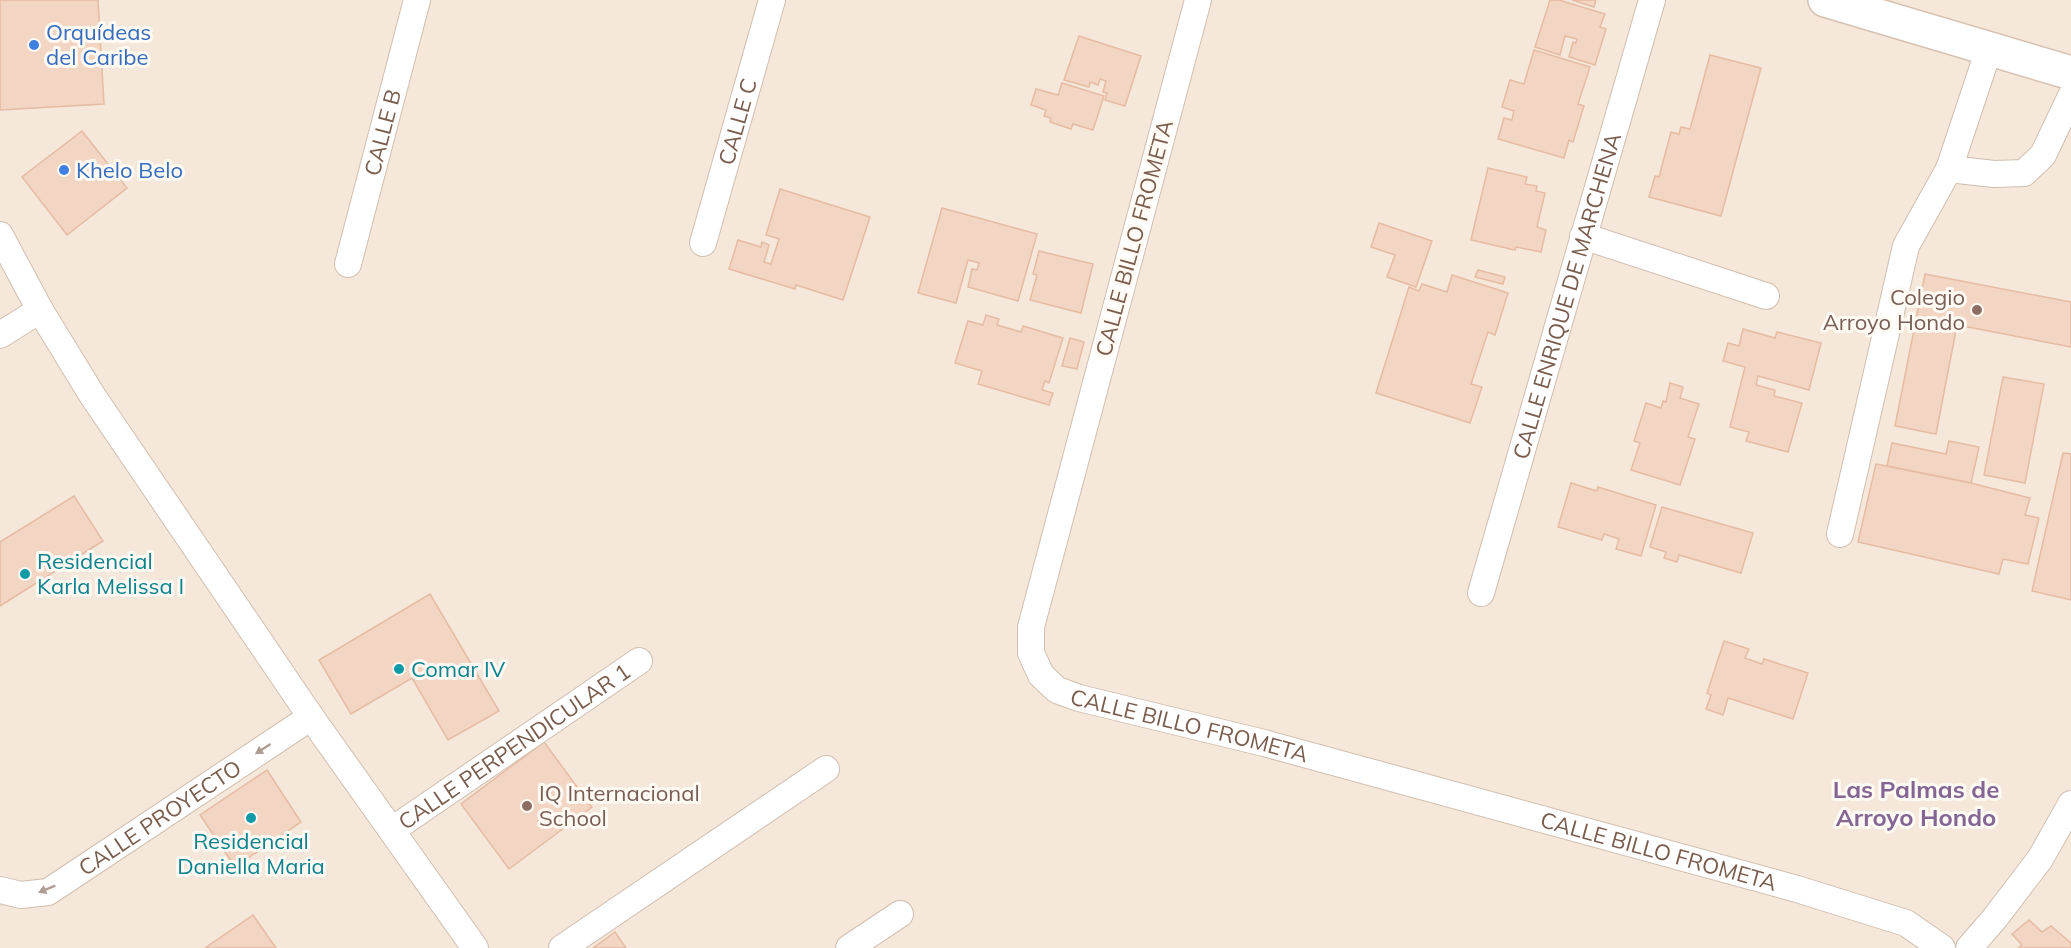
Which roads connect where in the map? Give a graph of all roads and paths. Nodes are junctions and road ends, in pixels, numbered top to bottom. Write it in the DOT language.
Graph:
graph roads {
  1 [pos="417,0"];
  2 [pos="772,0"];
  3 [pos="1198,0"];
  4 [pos="1652,0"];
  5 [pos="1825,0"];
  6 [pos="1989,49"];
  7 [pos="2071,73"];
  8 [pos="2071,96"];
  9 [pos="1950,169"];
  10 [pos="0,235"];
  11 [pos="1583,236"];
  12 [pos="703,243"];
  13 [pos="348,264"];
  14 [pos="1766,296"];
  15 [pos="40,310"];
  16 [pos="0,335"];
  17 [pos="1840,534"];
  18 [pos="1481,592"];
  19 [pos="639,661"];
  20 [pos="311,717"];
  21 [pos="826,769"];
  22 [pos="2071,804"];
  23 [pos="392,830"];
  24 [pos="0,890"];
  25 [pos="900,914"];
  26 [pos="475,948"];
  27 [pos="562,948"];
  28 [pos="849,948"];
  29 [pos="1942,948"];
  30 [pos="1969,948"];
  1 -- 13 [label="street, CALLE B"];
  2 -- 12 [label="street, CALLE C"];
  3 -- 29 [label="street, CALLE BILLO FROMETA"];
  4 -- 11 [label="street, CALLE ENRIQUE DE MARCHENA"];
  5 -- 6 [label="main road"];
  6 -- 7 [label="main road"];
  6 -- 9 [label="street"];
  8 -- 9 [label="street"];
  9 -- 17 [label="street"];
  10 -- 15 [label="street"];
  11 -- 14 [label="street"];
  11 -- 18 [label="street, CALLE ENRIQUE DE MARCHENA"];
  15 -- 16 [label="street"];
  15 -- 20 [label="street"];
  19 -- 23 [label="street, CALLE PERPENDICULAR 1"];
  20 -- 23 [label="street"];
  20 -- 24 [label="street, CALLE PROYECTO, one-way"];
  21 -- 27 [label="street"];
  22 -- 30 [label="street"];
  23 -- 26 [label="street"];
  25 -- 28 [label="street"];
}
